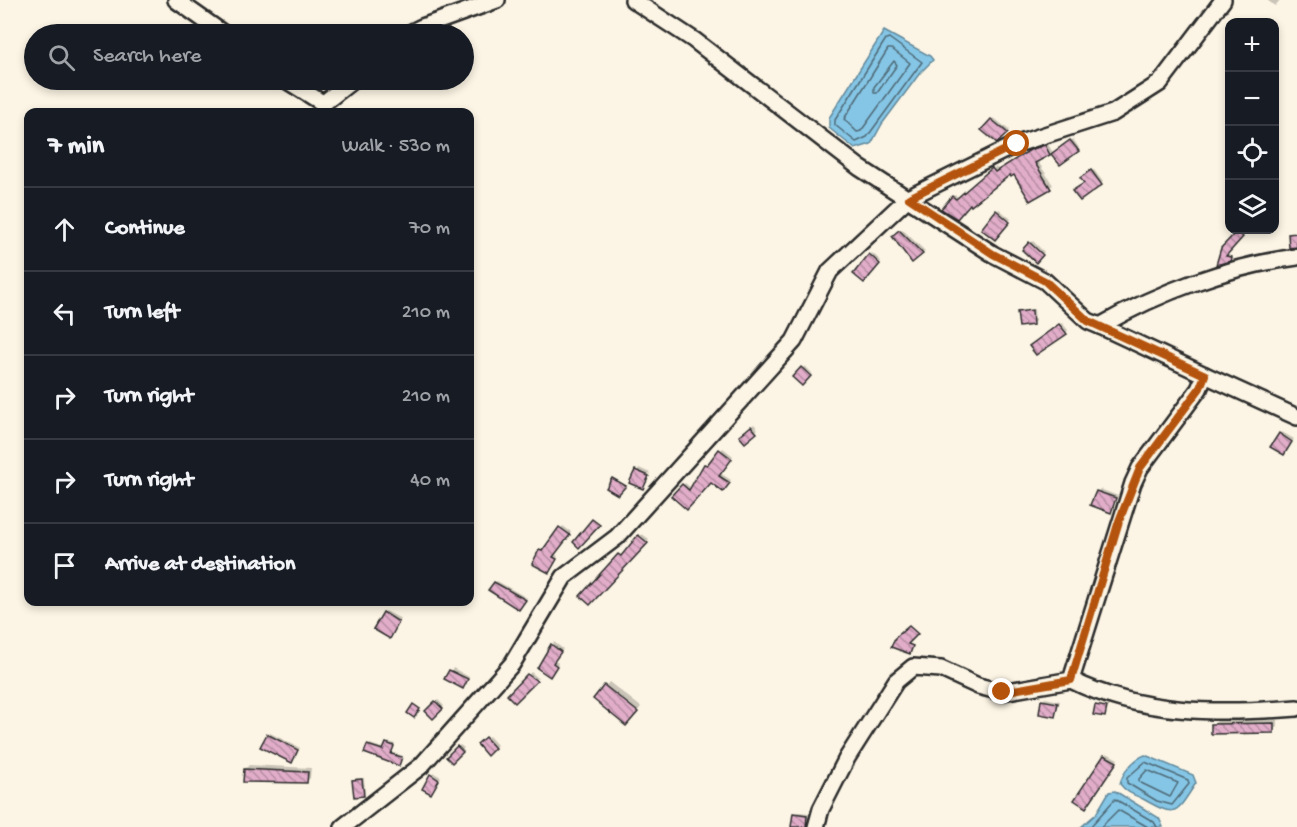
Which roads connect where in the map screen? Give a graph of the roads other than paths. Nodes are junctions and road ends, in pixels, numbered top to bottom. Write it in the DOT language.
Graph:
graph roads {
  1 [pos="176,0"];
  2 [pos="497,0"];
  3 [pos="633,0"];
  4 [pos="1223,0"];
  5 [pos="210,24"];
  6 [pos="430,24"];
  7 [pos="302,90"];
  8 [pos="340,90"];
  9 [pos="909,198"];
  10 [pos="1297,257"];
  11 [pos="1100,326"];
  12 [pos="1205,375"];
  13 [pos="1297,417"];
  14 [pos="1071,680"];
  15 [pos="1297,708"];
  16 [pos="343,827"];
  17 [pos="816,827"];
  1 -- 5 [label="street"];
  2 -- 6 [label="street"];
  3 -- 9 [label="street"];
  4 -- 9 [label="street"];
  7 -- 8 [label="street"];
  9 -- 11 [label="street"];
  9 -- 16 [label="street"];
  10 -- 11 [label="street"];
  11 -- 12 [label="street"];
  12 -- 13 [label="street"];
  12 -- 14 [label="street"];
  14 -- 15 [label="street"];
  14 -- 17 [label="street"];
}
